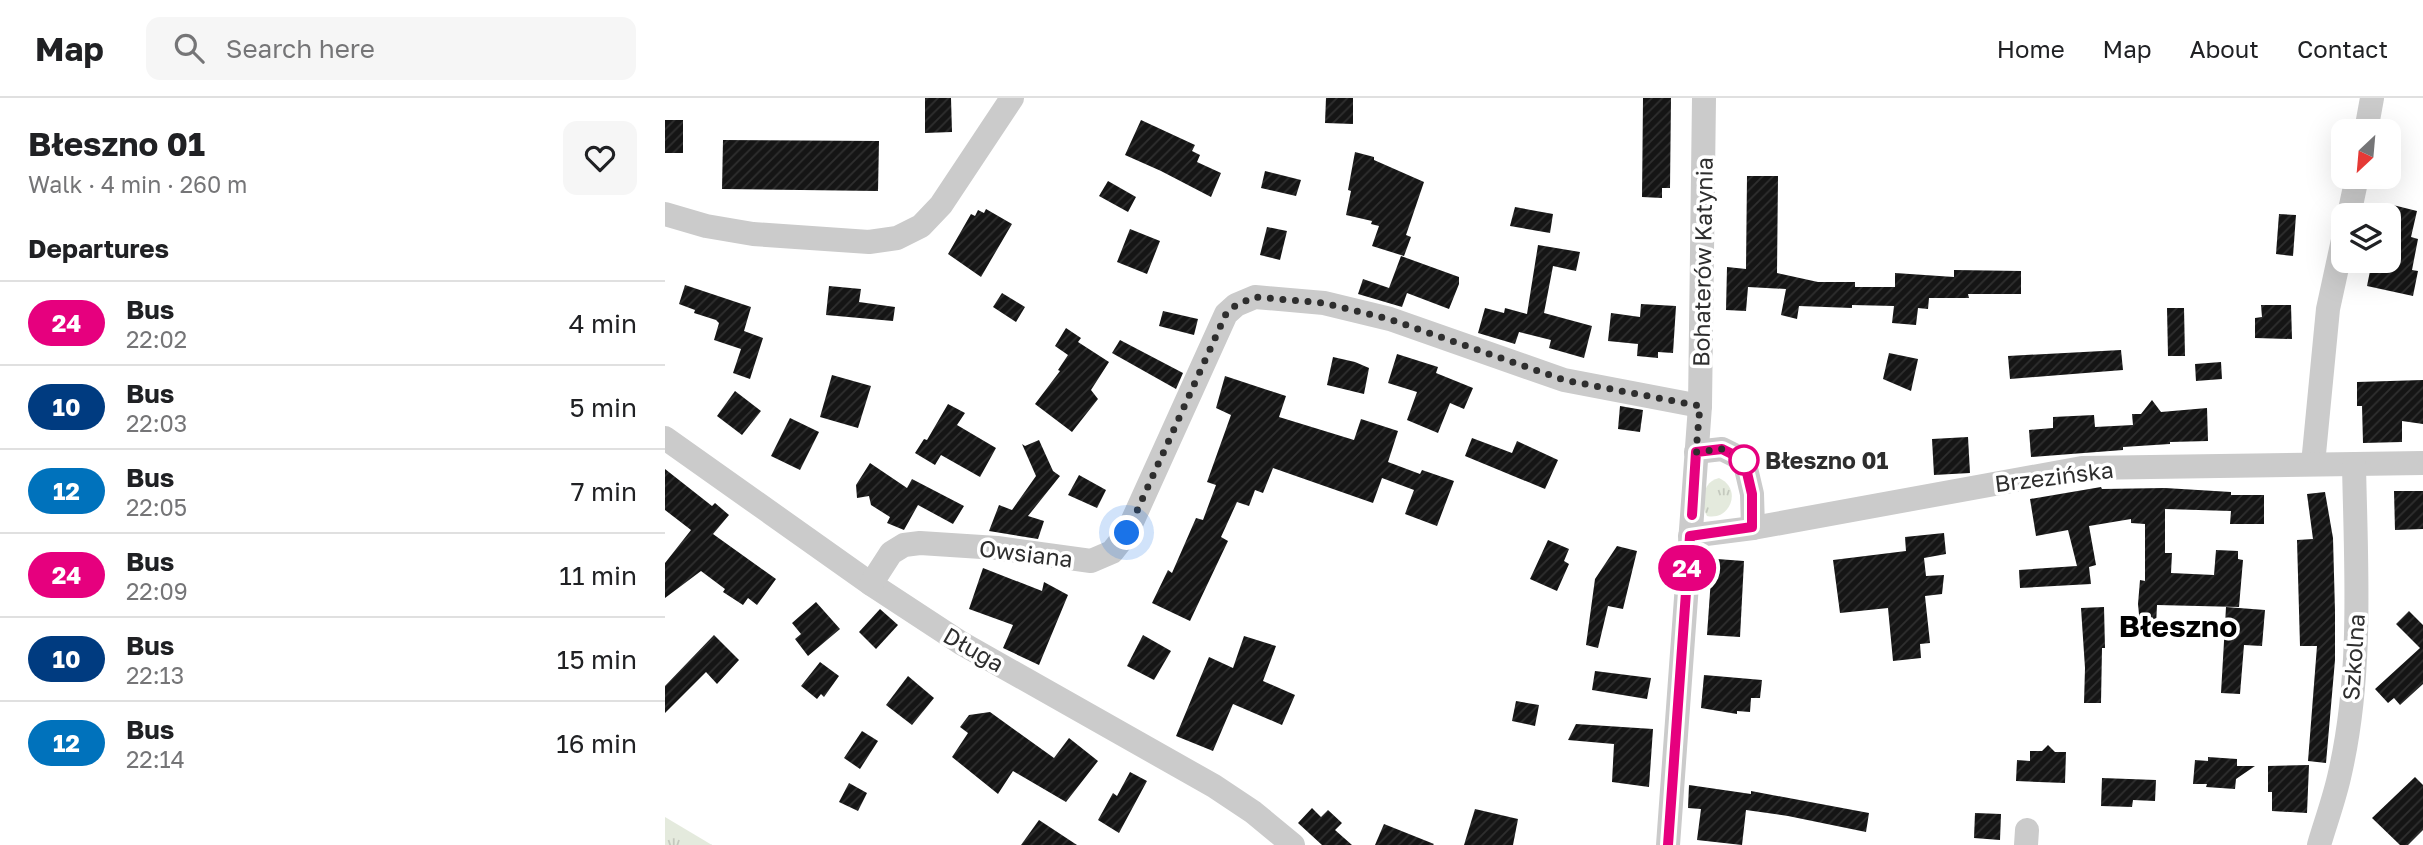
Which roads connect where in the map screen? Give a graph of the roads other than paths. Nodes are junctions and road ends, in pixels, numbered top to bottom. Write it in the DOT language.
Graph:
graph roads {
  1 [pos="1012,98"];
  2 [pos="1704,98"];
  3 [pos="2372,98"];
  4 [pos="2368,119"];
  5 [pos="665,214"];
  6 [pos="2336,273"];
  7 [pos="1700,406"];
  8 [pos="665,438"];
  9 [pos="1696,452"];
  10 [pos="2423,463"];
  11 [pos="2313,464"];
  12 [pos="2354,465"];
  13 [pos="1752,527"];
  14 [pos="1690,536"];
  15 [pos="871,584"];
  16 [pos="1293,845"];
  17 [pos="1668,845"];
  18 [pos="2319,845"];
  1 -- 5 [label="street"];
  2 -- 7 [label="street, Bohaterów Katynia"];
  3 -- 4 [label="street"];
  6 -- 11 [label="street"];
  7 -- 9 [label="street, Bohaterów Katynia"];
  7 -- 15 [label="street, Owsiana"];
  8 -- 15 [label="street, Długa"];
  9 -- 13 [label="street"];
  9 -- 14 [label="street, Bohaterów Katynia"];
  10 -- 12 [label="street, Brzezińska"];
  11 -- 12 [label="street, Brzezińska"];
  11 -- 13 [label="street, Brzezińska"];
  12 -- 18 [label="street, Szkolna"];
  13 -- 14 [label="street, Brzezińska"];
  14 -- 17 [label="street, Bohaterów Katynia"];
  15 -- 16 [label="street, Długa"];
}
